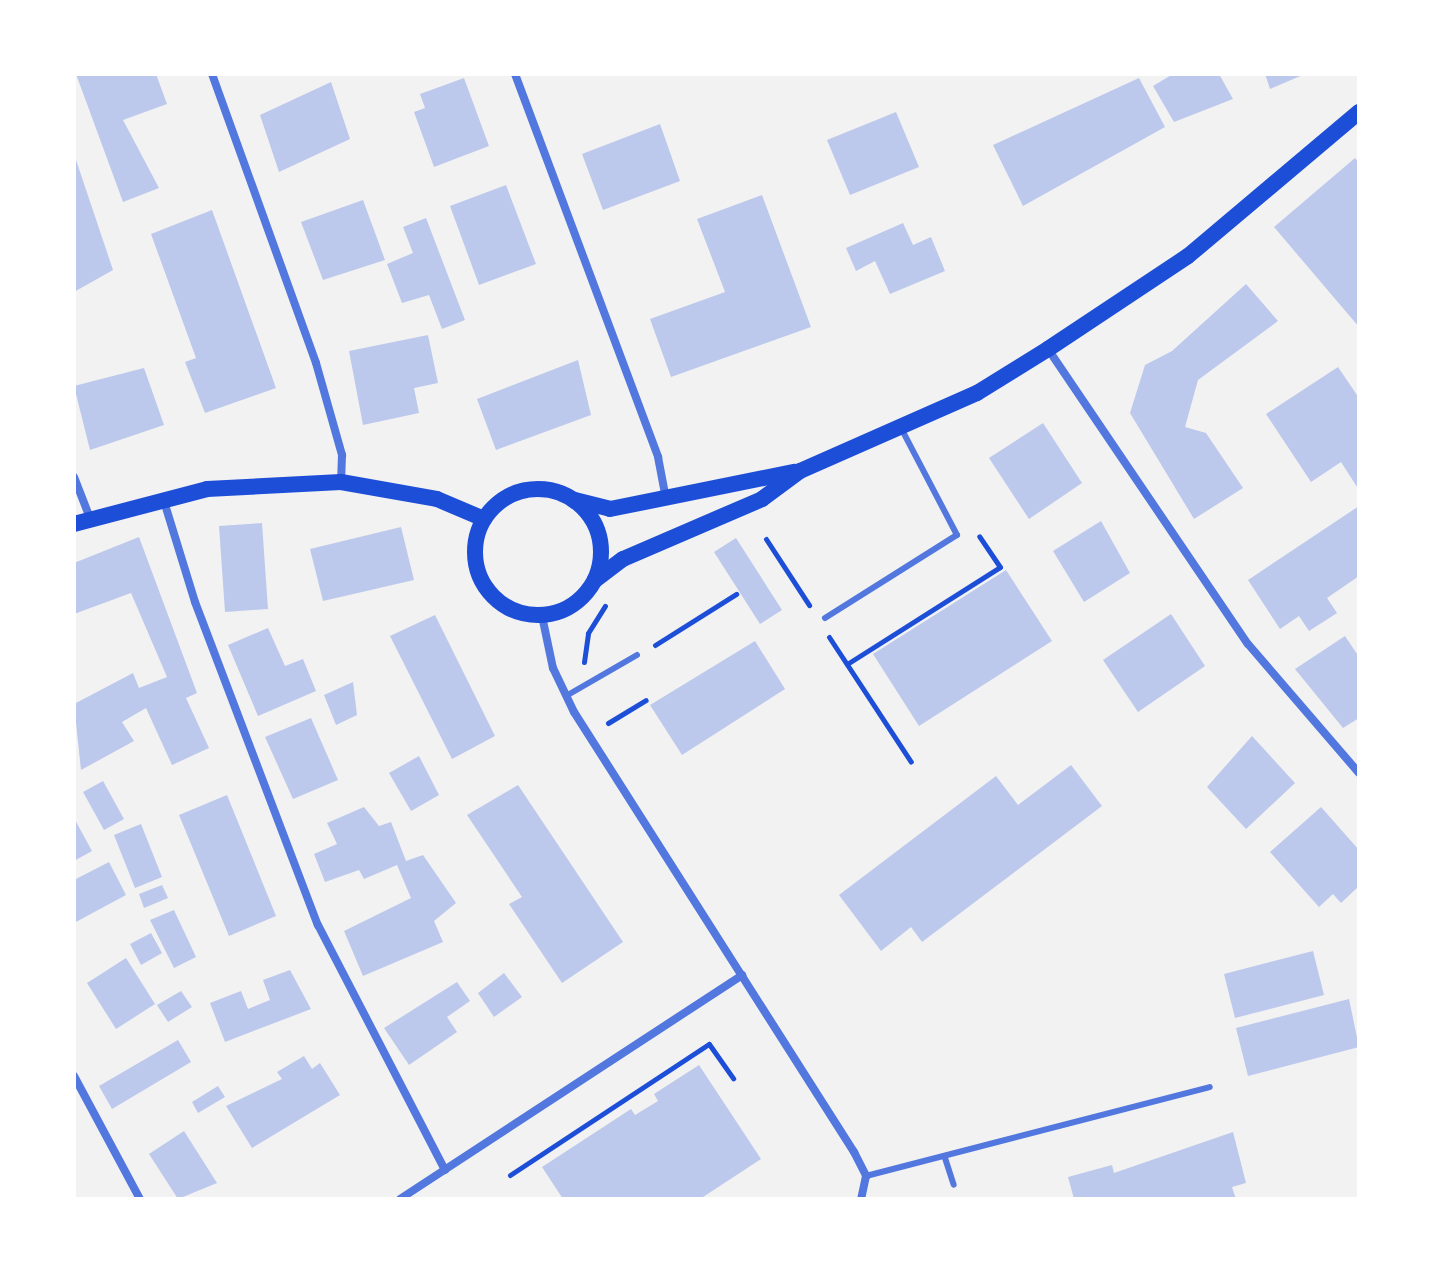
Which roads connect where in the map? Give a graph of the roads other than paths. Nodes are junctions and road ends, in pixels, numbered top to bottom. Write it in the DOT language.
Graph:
graph roads {
  1 [pos="212,74"];
  2 [pos="515,74"];
  3 [pos="1359,112"];
  4 [pos="1048,349"];
  5 [pos="902,430"];
  6 [pos="800,471"];
  7 [pos="74,477"];
  8 [pos="341,482"];
  9 [pos="163,497"];
  10 [pos="575,500"];
  11 [pos="666,500"];
  12 [pos="90,518"];
  13 [pos="484,519"];
  14 [pos="74,524"];
  15 [pos="595,580"];
  16 [pos="542,616"];
  17 [pos="825,618"];
  18 [pos="637,655"];
  19 [pos="566,696"];
  20 [pos="1359,773"];
  21 [pos="742,975"];
  22 [pos="74,1076"];
  23 [pos="1210,1087"];
  24 [pos="945,1158"];
  25 [pos="445,1170"];
  26 [pos="866,1176"];
  27 [pos="954,1185"];
  28 [pos="140,1199"];
  29 [pos="400,1199"];
  30 [pos="861,1199"];
  1 -- 8 [label="street"];
  2 -- 11 [label="street"];
  3 -- 4 [label="main road"];
  4 -- 5 [label="main road"];
  4 -- 20 [label="street"];
  5 -- 6 [label="main road"];
  5 -- 17 [label="lane"];
  6 -- 11 [label="main road"];
  6 -- 15 [label="main road"];
  7 -- 12 [label="street"];
  8 -- 9 [label="main road"];
  8 -- 13 [label="main road"];
  9 -- 12 [label="main road"];
  9 -- 25 [label="street"];
  10 -- 11 [label="main road"];
  10 -- 13 [label="main road"];
  10 -- 15 [label="main road"];
  12 -- 14 [label="main road"];
  13 -- 16 [label="main road"];
  15 -- 16 [label="main road"];
  16 -- 19 [label="street"];
  18 -- 19 [label="lane"];
  19 -- 21 [label="street"];
  21 -- 25 [label="street"];
  21 -- 26 [label="street"];
  22 -- 28 [label="street"];
  23 -- 24 [label="lane"];
  24 -- 26 [label="lane"];
  24 -- 27 [label="lane"];
  25 -- 29 [label="street"];
  26 -- 30 [label="street"];
}
